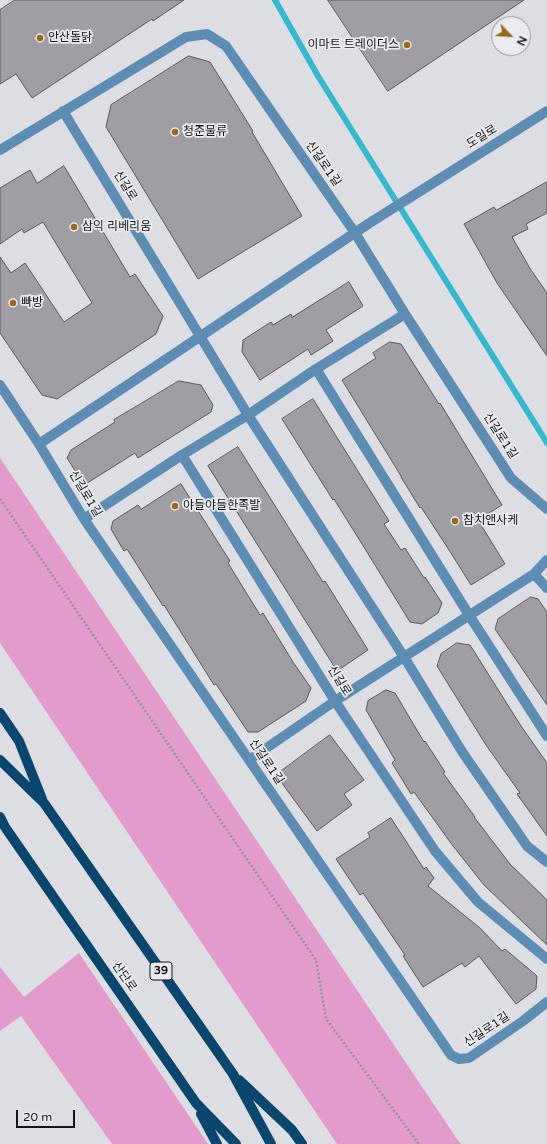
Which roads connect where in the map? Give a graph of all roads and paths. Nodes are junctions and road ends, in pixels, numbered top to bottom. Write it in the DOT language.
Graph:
graph roads {
  1 [pos="63,111"];
  2 [pos="547,111"];
  3 [pos="0,150"];
  4 [pos="355,233"];
  5 [pos="405,314"];
  6 [pos="201,336"];
  7 [pos="316,369"];
  8 [pos="0,385"];
  9 [pos="248,415"];
  10 [pos="40,444"];
  11 [pos="182,455"];
  12 [pos="0,499"];
  13 [pos="547,509"];
  14 [pos="84,519"];
  15 [pos="547,560"];
  16 [pos="534,574"];
  17 [pos="547,588"];
  18 [pos="469,615"];
  19 [pos="404,657"];
  20 [pos="335,701"];
  21 [pos="0,713"];
  22 [pos="547,736"];
  23 [pos="0,760"];
  24 [pos="249,760"];
  25 [pos="44,803"];
  26 [pos="0,817"];
  27 [pos="2,825"];
  28 [pos="547,862"];
  29 [pos="547,960"];
  30 [pos="547,1002"];
  31 [pos="233,1074"];
  32 [pos="196,1103"];
  33 [pos="218,1144"];
  34 [pos="236,1144"];
  35 [pos="271,1144"];
  36 [pos="302,1144"];
  37 [pos="419,1144"];
  1 -- 3 [label="street, 신길로1길"];
  1 -- 4 [label="street, 신길로1길"];
  1 -- 6 [label="street, 신길로"];
  2 -- 4 [label="street, 도일로"];
  4 -- 5 [label="street, 신길로1길"];
  4 -- 6 [label="street"];
  5 -- 7 [label="street"];
  5 -- 13 [label="street, 신길로1길"];
  6 -- 9 [label="street, 신길로"];
  6 -- 10 [label="street"];
  7 -- 9 [label="street"];
  7 -- 18 [label="street"];
  8 -- 10 [label="street, 신길로1길"];
  9 -- 11 [label="street"];
  9 -- 19 [label="street, 신길로"];
  10 -- 14 [label="street, 신길로1길"];
  11 -- 14 [label="street"];
  11 -- 20 [label="street, 신길로"];
  12 -- 37 [label="path"];
  14 -- 24 [label="street, 신길로1길"];
  15 -- 16 [label="street"];
  16 -- 17 [label="street"];
  16 -- 18 [label="street"];
  18 -- 19 [label="street"];
  18 -- 22 [label="street"];
  19 -- 20 [label="street"];
  19 -- 28 [label="street, 신길로"];
  20 -- 24 [label="street"];
  20 -- 29 [label="street, 신길로"];
  21 -- 25 [label="main road, 39"];
  23 -- 25 [label="main road"];
  24 -- 30 [label="street, 신길로1길"];
  25 -- 31 [label="main road, 39"];
  26 -- 27 [label="main road, 산단로"];
  27 -- 32 [label="main road, 산단로"];
  31 -- 35 [label="main road, 39"];
  31 -- 36 [label="main road"];
  32 -- 33 [label="main road"];
  32 -- 34 [label="main road, 산단로"];
}
